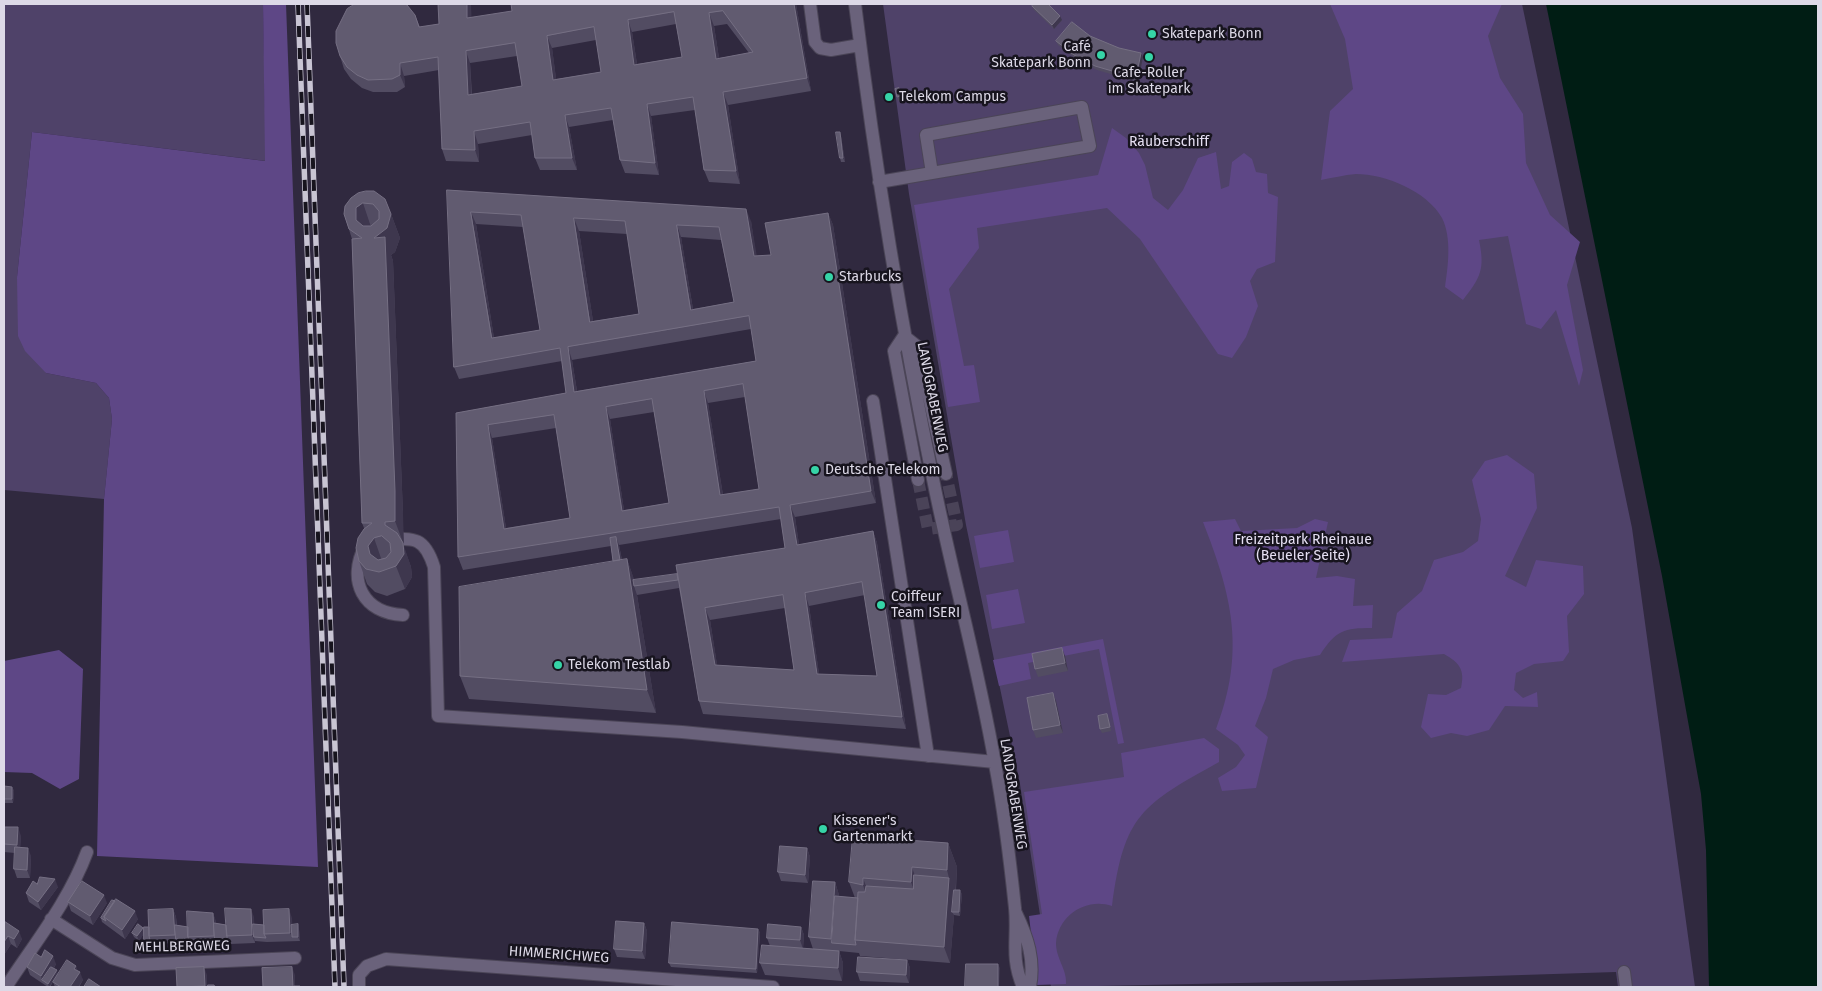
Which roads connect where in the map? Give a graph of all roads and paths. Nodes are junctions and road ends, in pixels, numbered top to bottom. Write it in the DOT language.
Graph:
graph roads {
  1 [pos="810,4"];
  2 [pos="855,4"];
  3 [pos="860,45"];
  4 [pos="932,173"];
  5 [pos="879,182"];
  6 [pos="904,336"];
  7 [pos="873,401"];
  8 [pos="946,474"];
  9 [pos="918,480"];
  10 [pos="403,615"];
  11 [pos="928,756"];
  12 [pos="995,762"];
  13 [pos="87,852"];
  14 [pos="1015,911"];
  15 [pos="51,919"];
  16 [pos="295,958"];
  17 [pos="1624,972"];
  18 [pos="657,983"];
  19 [pos="5,987"];
  20 [pos="359,987"];
  21 [pos="773,987"];
  22 [pos="1022,987"];
  23 [pos="1030,987"];
  24 [pos="1626,987"];
  1 -- 3 [label="street"];
  2 -- 3 [label="street, LANDGRABENWEG"];
  3 -- 5 [label="street, LANDGRABENWEG"];
  4 -- 4 [label="street"];
  4 -- 5 [label="street"];
  5 -- 6 [label="street, LANDGRABENWEG"];
  6 -- 8 [label="street"];
  6 -- 9 [label="street"];
  6 -- 12 [label="street, LANDGRABENWEG"];
  7 -- 11 [label="street"];
  10 -- 11 [label="street"];
  11 -- 12 [label="street"];
  12 -- 14 [label="street, LANDGRABENWEG"];
  13 -- 15 [label="street"];
  14 -- 22 [label="street, LANDGRABENWEG"];
  14 -- 23 [label="street, LANDGRABENWEG"];
  15 -- 16 [label="street, MEHLBERGWEG"];
  15 -- 19 [label="street"];
  17 -- 24 [label="street"];
  18 -- 20 [label="street, HIMMERICHWEG"];
  18 -- 21 [label="street, HIMMERICHWEG"];
}
